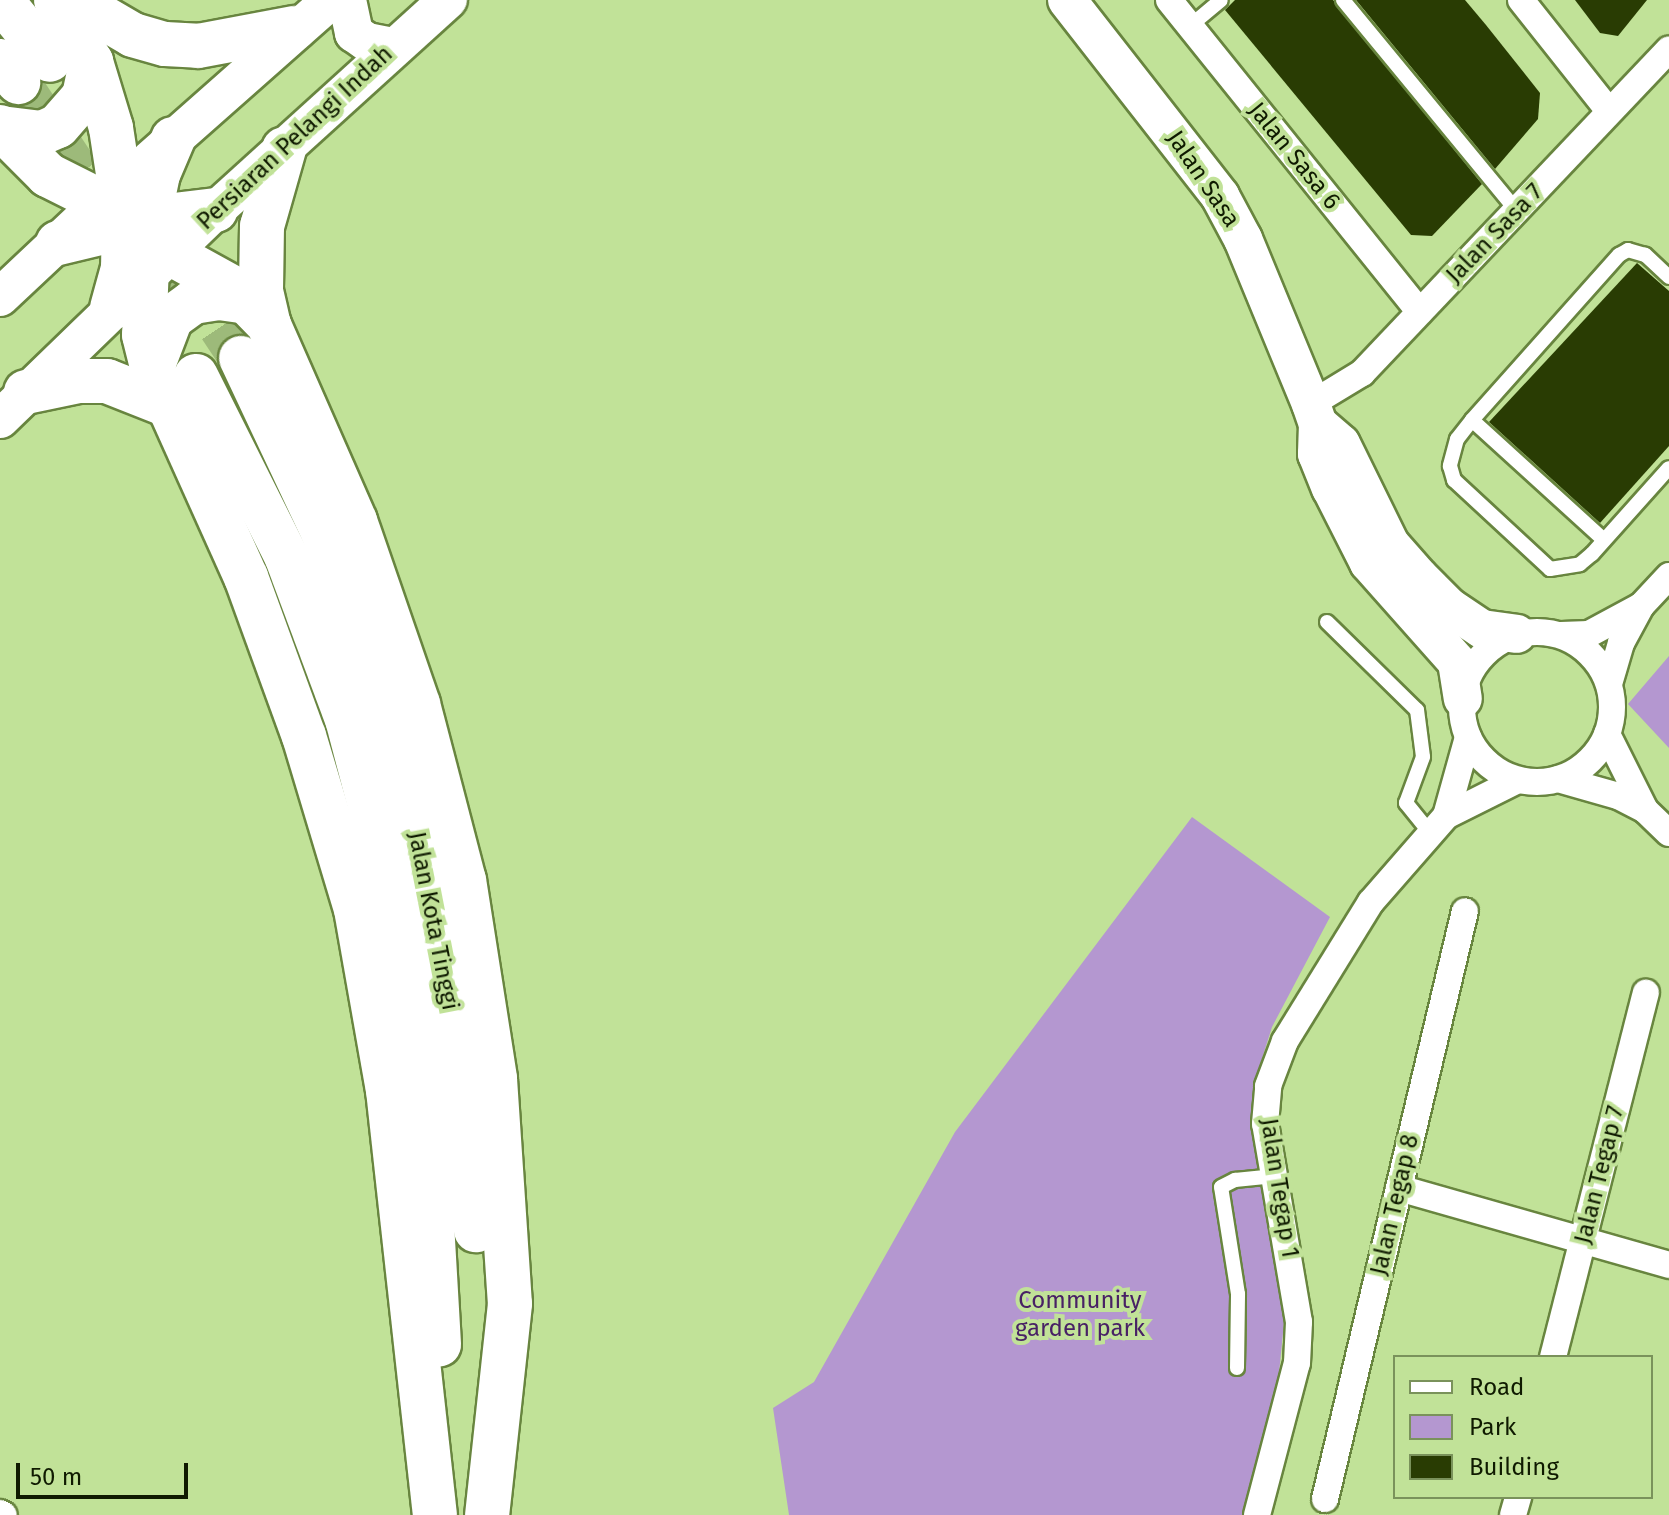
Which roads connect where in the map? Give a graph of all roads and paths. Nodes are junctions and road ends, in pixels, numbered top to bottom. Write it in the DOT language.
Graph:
graph roads {
  1 [pos="1,0"];
  2 [pos="56,0"];
  3 [pos="73,0"];
  4 [pos="331,0"];
  5 [pos="347,0"];
  6 [pos="448,0"];
  7 [pos="1067,0"];
  8 [pos="1169,0"];
  9 [pos="1221,0"];
  10 [pos="1343,0"];
  11 [pos="1521,0"];
  12 [pos="1190,26"];
  13 [pos="294,28"];
  14 [pos="393,47"];
  15 [pos="1669,49"];
  16 [pos="40,67"];
  17 [pos="1609,111"];
  18 [pos="1,128"];
  19 [pos="173,139"];
  20 [pos="284,149"];
  21 [pos="216,210"];
  22 [pos="1518,212"];
  23 [pos="133,237"];
  24 [pos="58,243"];
  25 [pos="1669,277"];
  26 [pos="0,297"];
  27 [pos="1420,312"];
  28 [pos="253,329"];
  29 [pos="172,383"];
  30 [pos="13,405"];
  31 [pos="1314,414"];
  32 [pos="1472,420"];
  33 [pos="1669,468"];
  34 [pos="1604,540"];
  35 [pos="1669,576"];
  36 [pos="1641,606"];
  37 [pos="1327,622"];
  38 [pos="1517,634"];
  39 [pos="1561,635"];
  40 [pos="1609,684"];
  41 [pos="1463,699"];
  42 [pos="1607,734"];
  43 [pos="1468,737"];
  44 [pos="1558,779"];
  45 [pos="1518,780"];
  46 [pos="1645,810"];
  47 [pos="1438,824"];
  48 [pos="1669,833"];
  49 [pos="1465,911"];
  50 [pos="1646,993"];
  51 [pos="1275,1176"];
  52 [pos="1399,1188"];
  53 [pos="1583,1240"];
  54 [pos="1669,1265"];
  55 [pos="1554,1355"];
  56 [pos="1237,1368"];
  57 [pos="1325,1499"];
  58 [pos="1265,1513"];
  59 [pos="436,1515"];
  60 [pos="485,1515"];
  1 -- 16 [label="highway"];
  2 -- 16 [label="highway"];
  3 -- 13 [label="highway"];
  4 -- 13 [label="street"];
  5 -- 14 [label="street"];
  6 -- 14 [label="street, Persiaran Pelangi Indah"];
  7 -- 31 [label="street, Jalan Sasa"];
  8 -- 12 [label="street, Jalan Sasa 6"];
  9 -- 12 [label="lane"];
  10 -- 22 [label="lane"];
  11 -- 17 [label="street"];
  12 -- 27 [label="street, Jalan Sasa 6"];
  13 -- 19 [label="street"];
  14 -- 20 [label="street, Persiaran Pelangi Indah"];
  15 -- 17 [label="street, Jalan Sasa 7"];
  16 -- 18 [label="highway"];
  16 -- 23 [label="highway"];
  17 -- 22 [label="street, Jalan Sasa 7"];
  18 -- 23 [label="highway"];
  19 -- 23 [label="highway"];
  20 -- 21 [label="street, Persiaran Pelangi Indah"];
  20 -- 28 [label="highway"];
  21 -- 23 [label="highway"];
  22 -- 27 [label="street, Jalan Sasa 7"];
  23 -- 24 [label="highway"];
  23 -- 28 [label="highway"];
  23 -- 29 [label="highway"];
  23 -- 30 [label="street"];
  24 -- 26 [label="street"];
  25 -- 32 [label="lane"];
  27 -- 31 [label="street, Jalan Sasa 7"];
  28 -- 29 [label="highway"];
  28 -- 60 [label="highway"];
  29 -- 30 [label="highway"];
  29 -- 59 [label="highway"];
  31 -- 38 [label="street, Jalan Sasa"];
  31 -- 41 [label="street, Jalan Sasa"];
  32 -- 34 [label="lane"];
  32 -- 34 [label="lane"];
  33 -- 34 [label="lane"];
  35 -- 36 [label="street"];
  36 -- 39 [label="street"];
  36 -- 40 [label="street"];
  37 -- 47 [label="lane"];
  38 -- 39 [label="street"];
  38 -- 41 [label="street"];
  39 -- 40 [label="street"];
  40 -- 42 [label="street"];
  41 -- 43 [label="street"];
  42 -- 44 [label="street"];
  42 -- 46 [label="street"];
  43 -- 45 [label="street"];
  43 -- 47 [label="street, Jalan Tegap 1"];
  44 -- 45 [label="street"];
  44 -- 46 [label="street"];
  45 -- 47 [label="street, Jalan Tegap 1"];
  46 -- 48 [label="street"];
  47 -- 51 [label="street, Jalan Tegap 1"];
  49 -- 52 [label="street, Jalan Tegap 8"];
  50 -- 53 [label="street, Jalan Tegap 7"];
  51 -- 56 [label="lane"];
  51 -- 58 [label="street, Jalan Tegap 1"];
  52 -- 53 [label="street"];
  52 -- 57 [label="street, Jalan Tegap 8"];
  53 -- 54 [label="street"];
  53 -- 55 [label="street, Jalan Tegap 7"];
}
